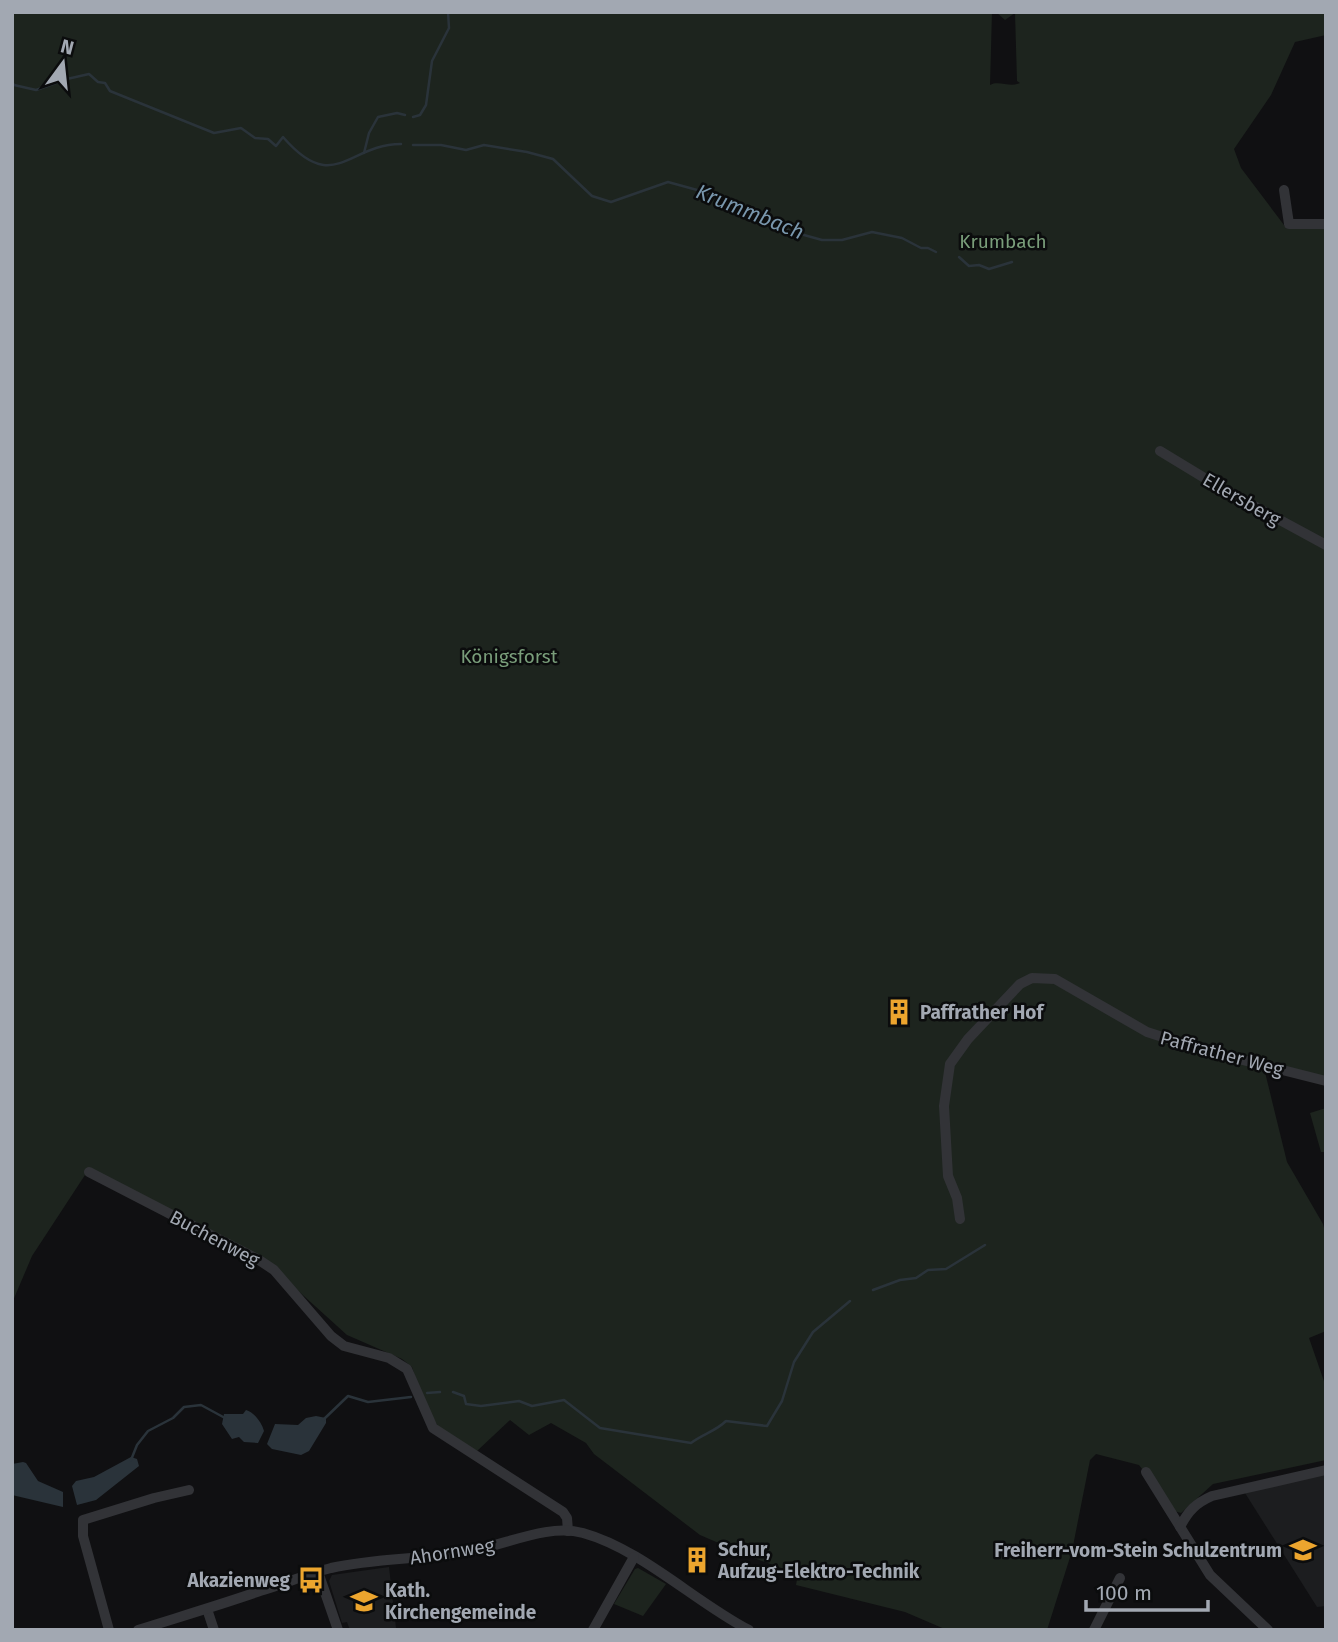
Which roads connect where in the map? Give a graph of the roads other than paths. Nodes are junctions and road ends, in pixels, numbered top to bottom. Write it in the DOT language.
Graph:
graph roads {
  1 [pos="1284,190"];
  2 [pos="1326,224"];
  3 [pos="1160,451"];
  4 [pos="1326,545"];
  5 [pos="1326,1081"];
  6 [pos="89,1172"];
  7 [pos="960,1219"];
  8 [pos="1326,1470"];
  9 [pos="1146,1472"];
  10 [pos="188,1490"];
  11 [pos="1180,1527"];
  12 [pos="568,1531"];
  13 [pos="634,1557"];
  14 [pos="318,1572"];
  15 [pos="1120,1578"];
  16 [pos="207,1609"];
  17 [pos="109,1630"];
  18 [pos="138,1630"];
  19 [pos="214,1630"];
  20 [pos="338,1630"];
  21 [pos="593,1630"];
  22 [pos="749,1630"];
  23 [pos="1094,1630"];
  24 [pos="1269,1630"];
  1 -- 2 [label="street"];
  3 -- 4 [label="street, Ellersberg"];
  5 -- 7 [label="street, Paffrather Weg"];
  6 -- 12 [label="street, Buchenweg"];
  8 -- 11 [label="street"];
  9 -- 11 [label="street"];
  10 -- 17 [label="street"];
  11 -- 24 [label="street"];
  12 -- 13 [label="street, Ahornweg"];
  12 -- 14 [label="street, Ahornweg"];
  13 -- 21 [label="street"];
  13 -- 22 [label="street, Ahornweg"];
  14 -- 16 [label="street, Ahornweg"];
  14 -- 20 [label="street"];
  15 -- 23 [label="street"];
  16 -- 18 [label="street, Ahornweg"];
  16 -- 19 [label="street"];
}
